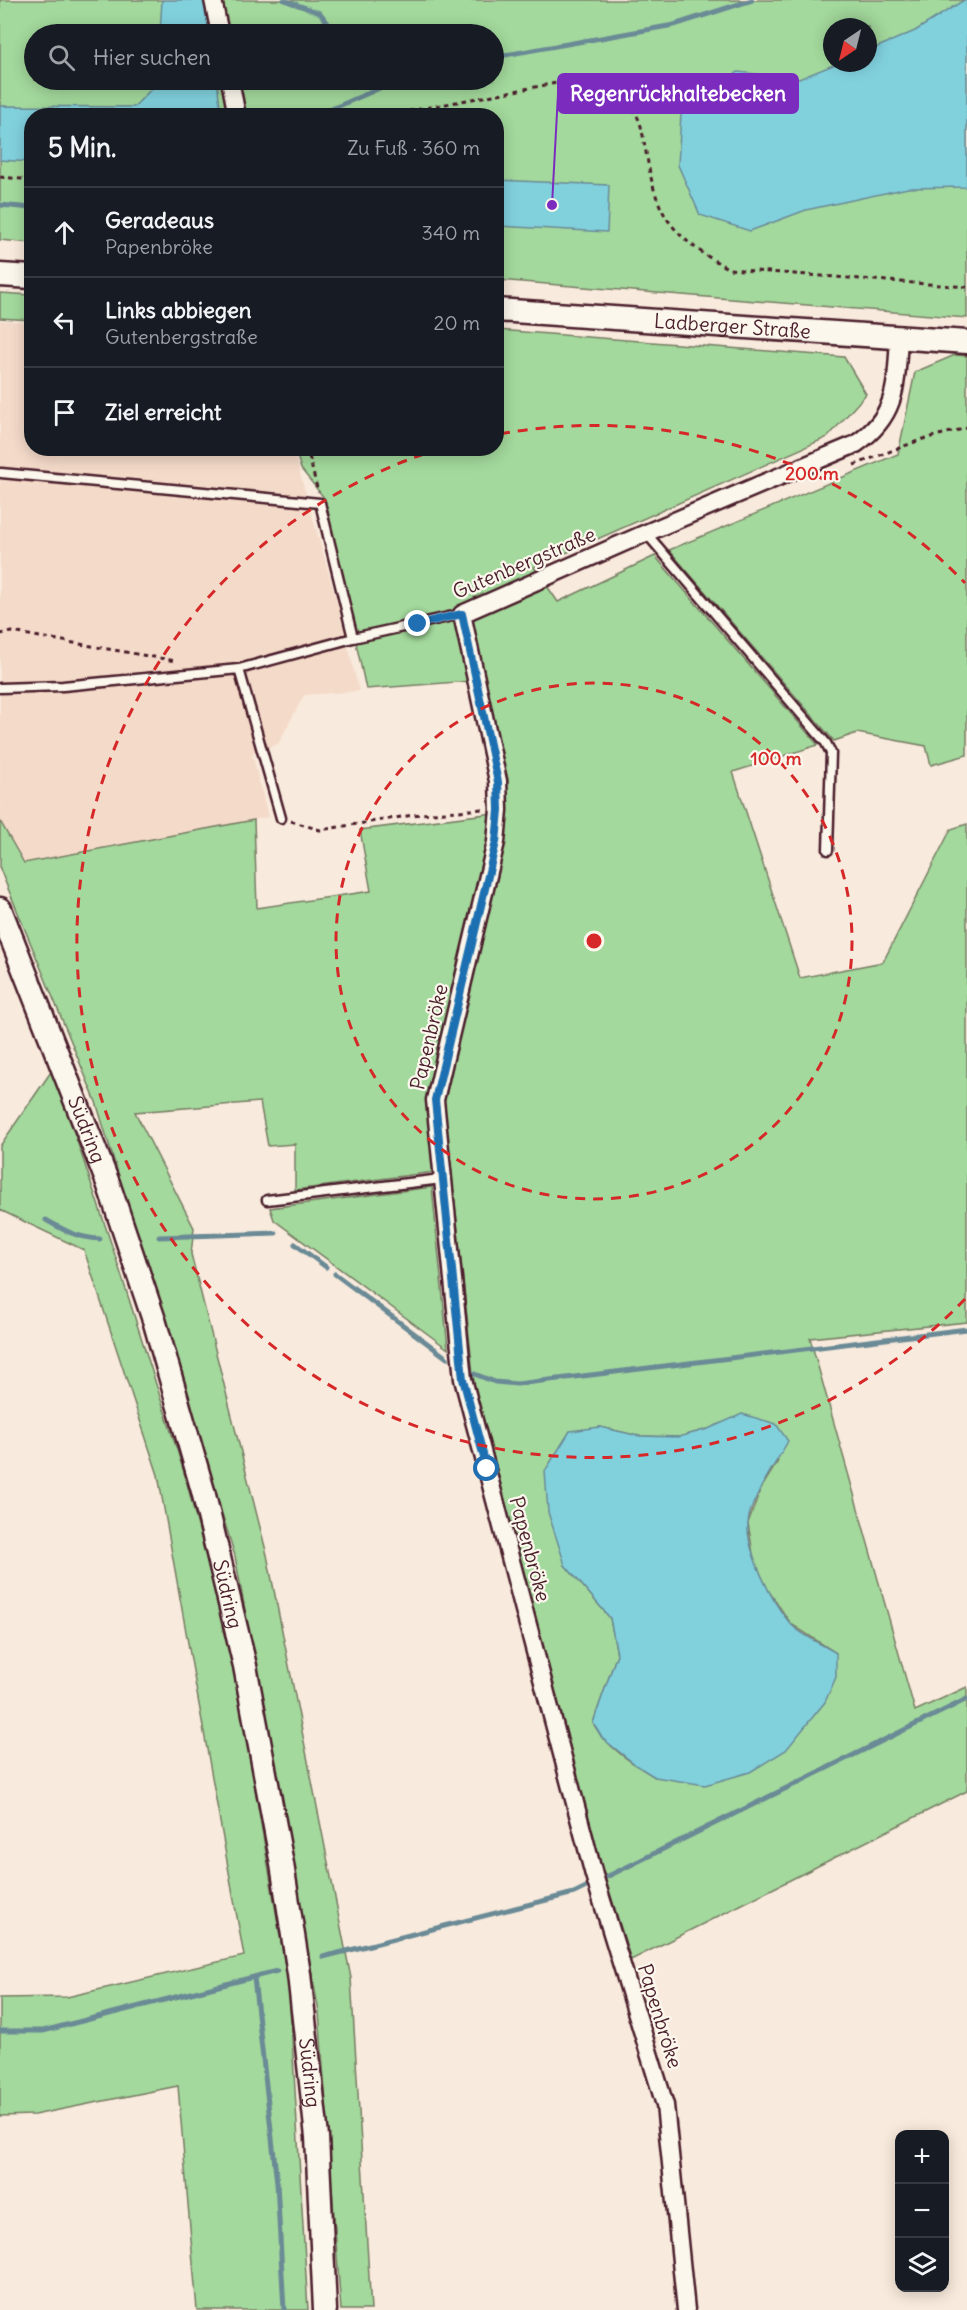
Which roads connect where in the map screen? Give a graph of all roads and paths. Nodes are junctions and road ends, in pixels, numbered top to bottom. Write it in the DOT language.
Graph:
graph roads {
  1 [pos="213,0"];
  2 [pos="218,24"];
  3 [pos="232,90"];
  4 [pos="235,108"];
  5 [pos="425,108"];
  6 [pos="0,177"];
  7 [pos="24,179"];
  8 [pos="0,275"];
  9 [pos="24,276"];
  10 [pos="967,287"];
  11 [pos="504,311"];
  12 [pos="899,337"];
  13 [pos="967,342"];
  14 [pos="309,456"];
  15 [pos="1,473"];
  16 [pos="320,503"];
  17 [pos="646,533"];
  18 [pos="462,614"];
  19 [pos="0,634"];
  20 [pos="353,638"];
  21 [pos="177,661"];
  22 [pos="239,669"];
  23 [pos="0,688"];
  24 [pos="499,810"];
  25 [pos="281,818"];
  26 [pos="828,850"];
  27 [pos="0,909"];
  28 [pos="442,1179"];
  29 [pos="267,1200"];
  30 [pos="326,2310"];
  31 [pos="686,2310"];
  1 -- 2 [label="street"];
  3 -- 4 [label="street"];
  5 -- 10 [label="path"];
  6 -- 7 [label="path"];
  8 -- 9 [label="main road"];
  11 -- 12 [label="main road, Ladberger Straße"];
  12 -- 13 [label="main road, Ladberger Straße"];
  12 -- 17 [label="street, Gutenbergstraße"];
  14 -- 16 [label="path"];
  15 -- 16 [label="lane"];
  16 -- 20 [label="lane"];
  17 -- 18 [label="street, Gutenbergstraße"];
  17 -- 26 [label="lane"];
  18 -- 20 [label="lane, Gutenbergstraße"];
  18 -- 24 [label="street, Papenbröke"];
  19 -- 21 [label="path"];
  20 -- 22 [label="lane, Gutenbergstraße"];
  22 -- 23 [label="lane, Gutenbergstraße"];
  22 -- 25 [label="lane"];
  24 -- 25 [label="path"];
  24 -- 28 [label="street, Papenbröke"];
  27 -- 30 [label="main road, Südring"];
  28 -- 29 [label="lane"];
  28 -- 31 [label="street, Papenbröke"];
}
